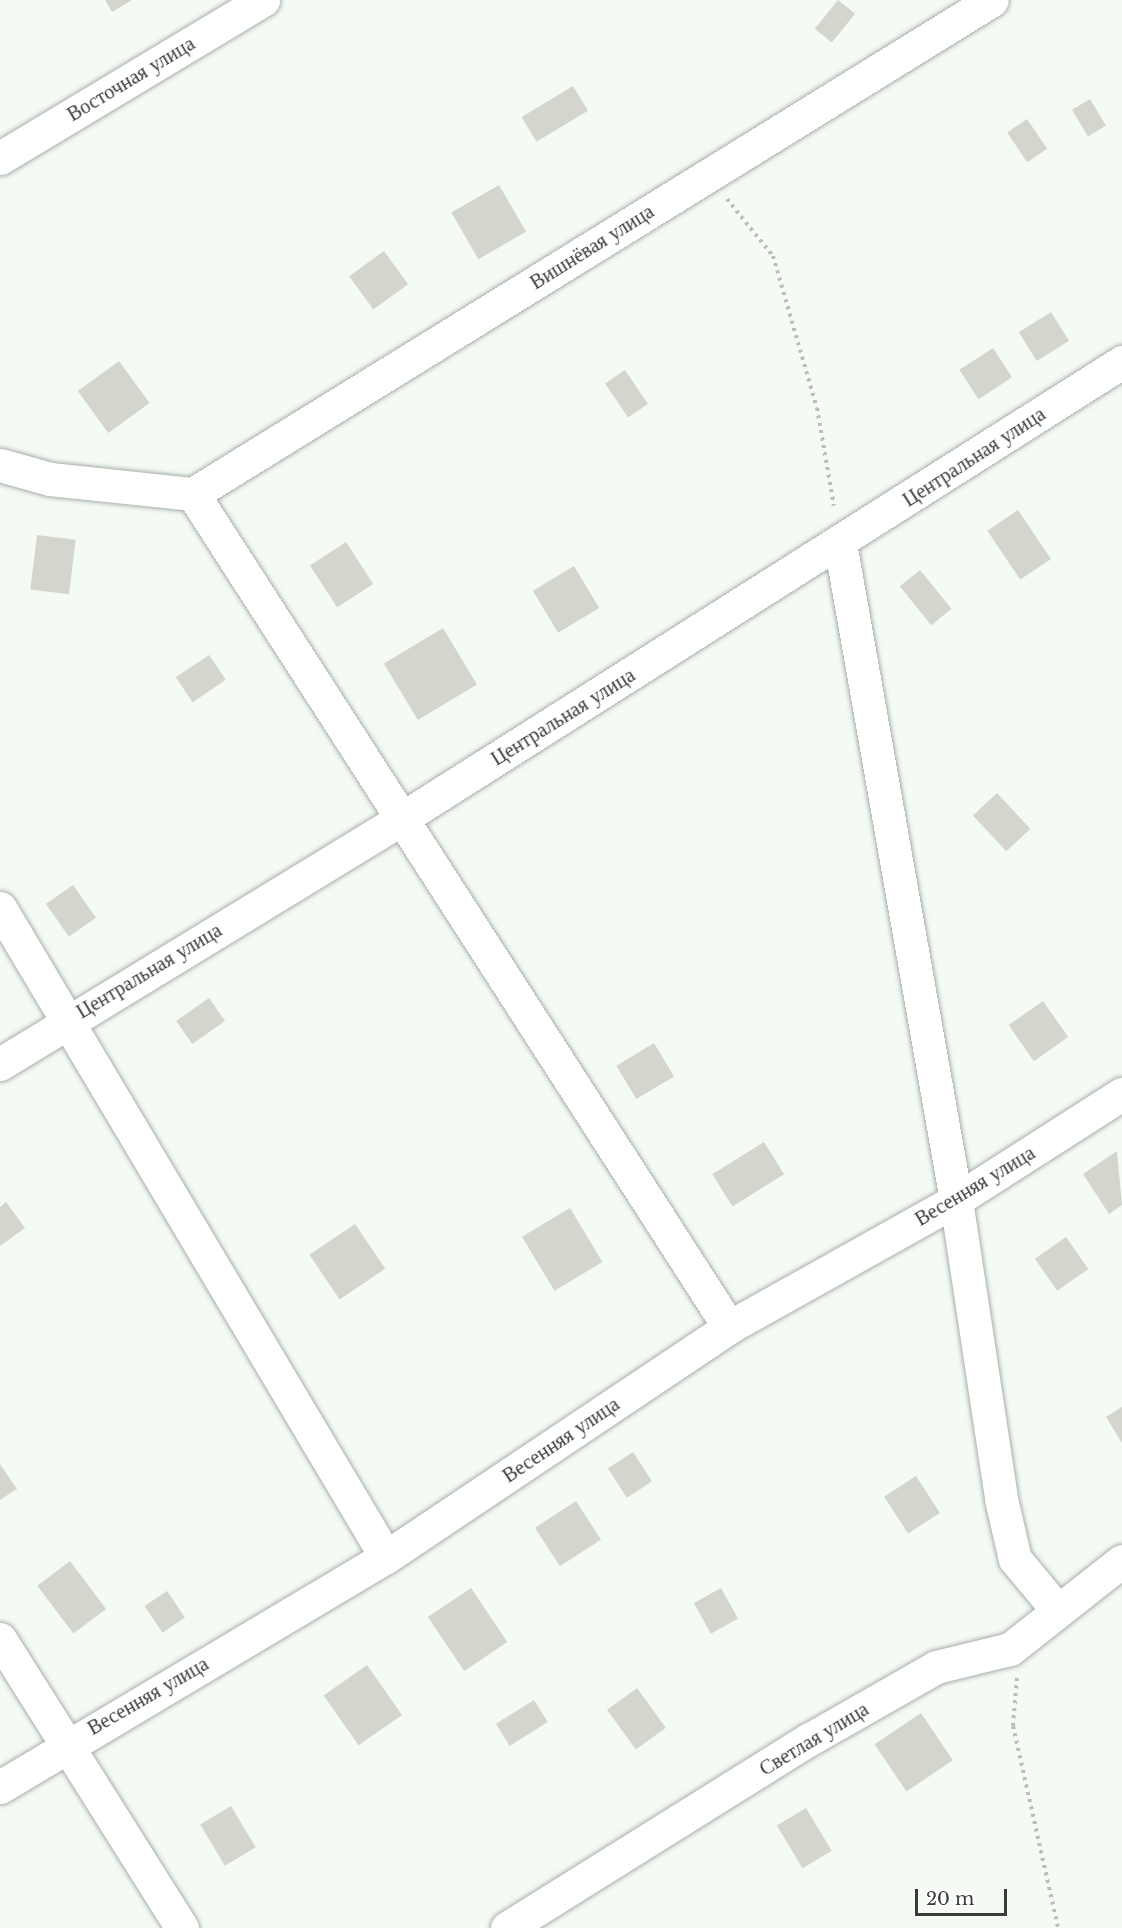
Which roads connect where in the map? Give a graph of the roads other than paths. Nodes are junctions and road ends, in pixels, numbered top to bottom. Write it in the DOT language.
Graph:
graph roads {
  1 [pos="263,0"];
  2 [pos="992,0"];
  3 [pos="0,158"];
  4 [pos="1122,362"];
  5 [pos="0,465"];
  6 [pos="193,494"];
  7 [pos="840,543"];
  8 [pos="401,819"];
  9 [pos="0,908"];
  10 [pos="70,1019"];
  11 [pos="0,1064"];
  12 [pos="1122,1094"];
  13 [pos="956,1200"];
  14 [pos="729,1327"];
  15 [pos="386,1557"];
  16 [pos="1122,1561"];
  17 [pos="1058,1611"];
  18 [pos="0,1639"];
  19 [pos="65,1745"];
  20 [pos="0,1787"];
  21 [pos="182,1928"];
  22 [pos="507,1928"];
  1 -- 3 [label="street, Восточная улица"];
  2 -- 6 [label="street, Вишнёвая улица"];
  4 -- 7 [label="street, Центральная улица"];
  5 -- 6 [label="street"];
  6 -- 8 [label="street"];
  7 -- 8 [label="street, Центральная улица"];
  7 -- 13 [label="street"];
  8 -- 10 [label="street, Центральная улица"];
  8 -- 14 [label="street"];
  9 -- 10 [label="street"];
  10 -- 11 [label="street, Центральная улица"];
  10 -- 15 [label="street"];
  12 -- 13 [label="street, Весенняя улица"];
  13 -- 14 [label="street, Весенняя улица"];
  13 -- 17 [label="street"];
  14 -- 15 [label="street, Весенняя улица"];
  15 -- 19 [label="street, Весенняя улица"];
  16 -- 17 [label="street, Светлая улица"];
  17 -- 22 [label="street, Светлая улица"];
  18 -- 19 [label="street"];
  19 -- 20 [label="street, Весенняя улица"];
  19 -- 21 [label="street"];
}
